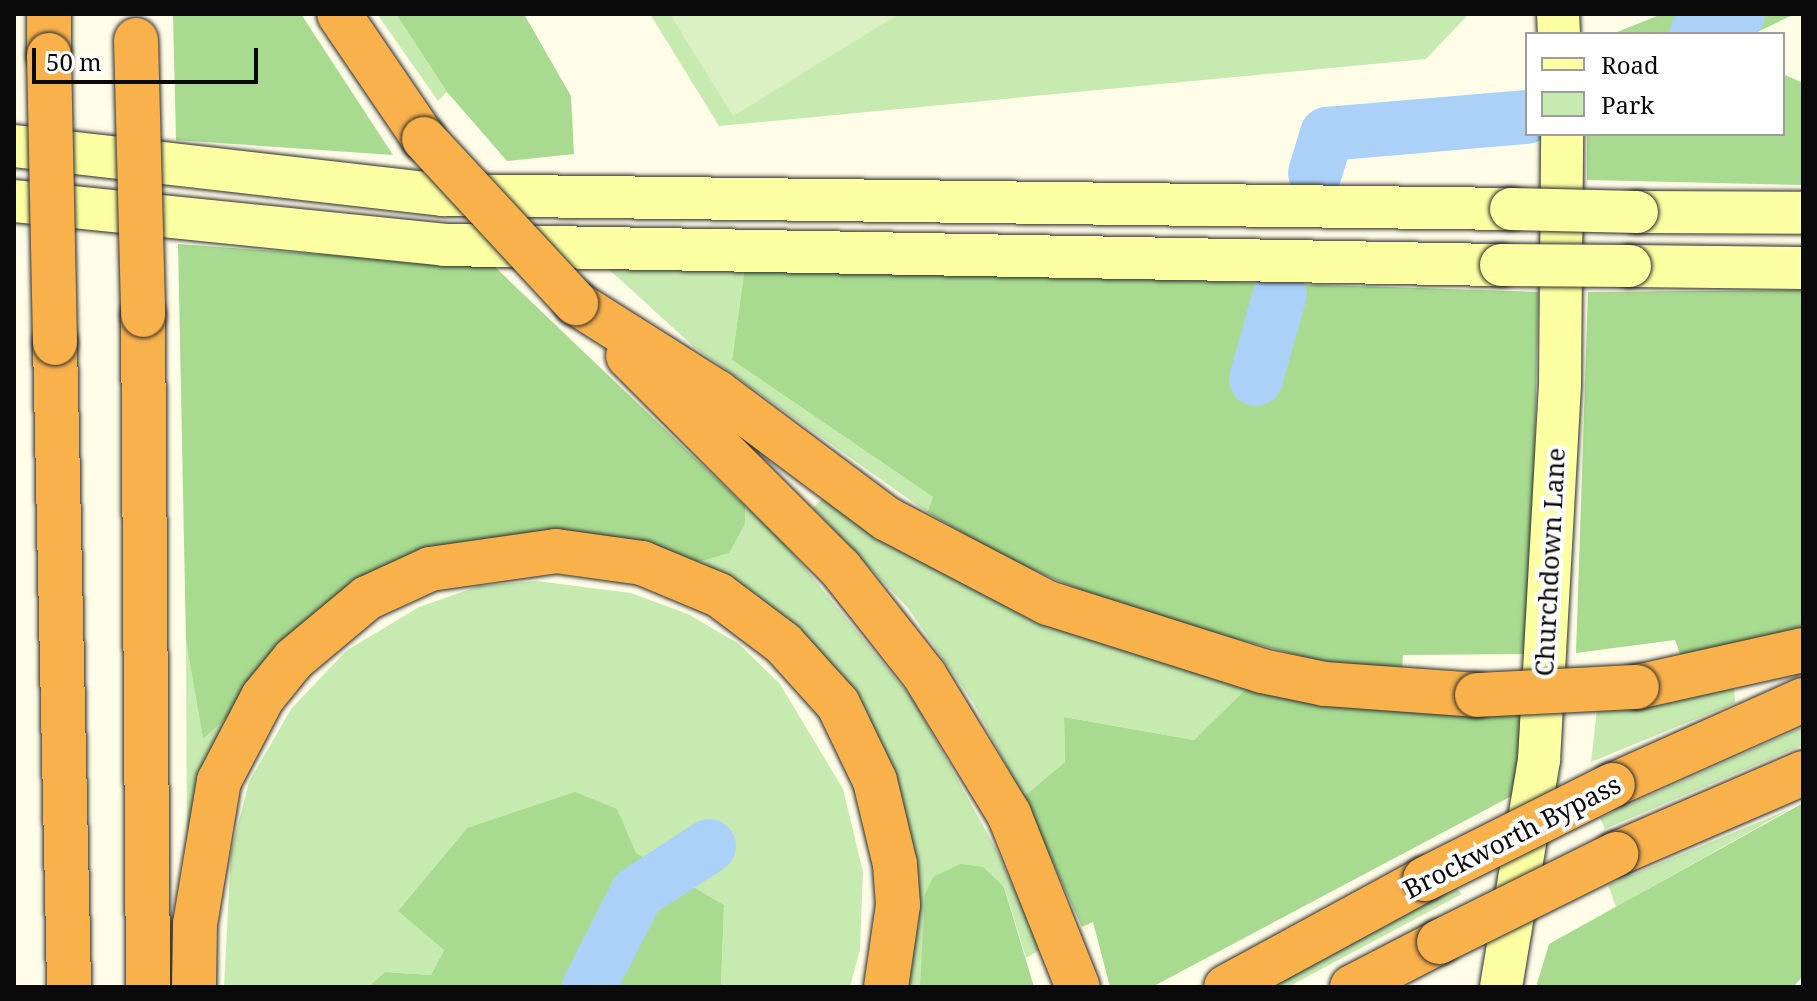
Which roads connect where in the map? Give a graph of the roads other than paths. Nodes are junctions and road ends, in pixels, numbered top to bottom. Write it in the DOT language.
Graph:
graph roads {
  1 [pos="339,14"];
  2 [pos="136,27"];
  3 [pos="49,34"];
  4 [pos="1562,136"];
  5 [pos="14,146"];
  6 [pos="14,201"];
  7 [pos="1803,213"];
  8 [pos="1803,268"];
  9 [pos="576,303"];
  10 [pos="1803,650"];
  11 [pos="1803,700"];
  12 [pos="1803,773"];
  13 [pos="69,987"];
  14 [pos="148,987"];
  15 [pos="194,987"];
  16 [pos="886,987"];
  17 [pos="1078,987"];
  18 [pos="1226,987"];
  19 [pos="1352,987"];
  20 [pos="1501,987"];
  1 -- 9 [label="highway, bridge"];
  2 -- 14 [label="highway, bridge"];
  3 -- 13 [label="highway, bridge"];
  4 -- 20 [label="street, Churchdown Lane"];
  5 -- 7 [label="street, bridge"];
  6 -- 8 [label="street, bridge"];
  9 -- 10 [label="highway, bridge"];
  9 -- 17 [label="highway"];
  11 -- 18 [label="highway, Brockworth Bypass, bridge"];
  12 -- 19 [label="highway, bridge"];
  15 -- 16 [label="highway"];
}
